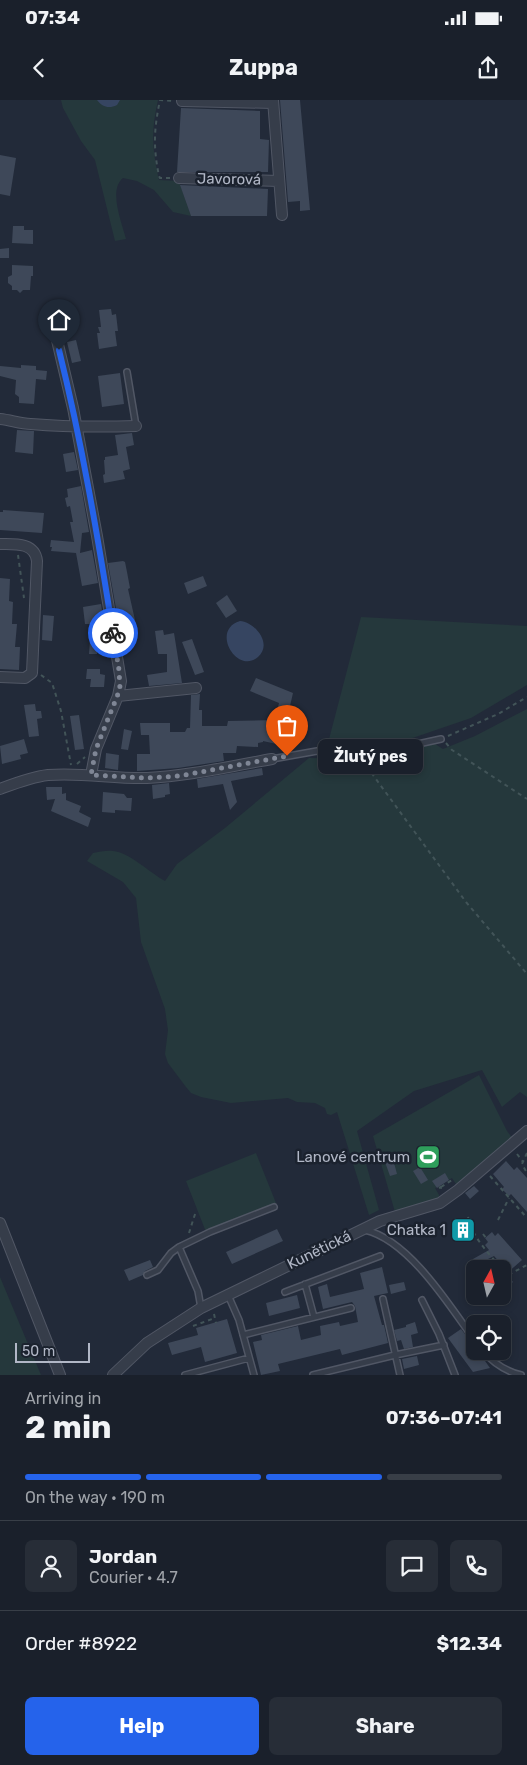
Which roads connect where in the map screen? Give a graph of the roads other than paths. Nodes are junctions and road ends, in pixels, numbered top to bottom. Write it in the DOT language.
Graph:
graph roads {
  1 [pos="182,101"];
  2 [pos="273,101"];
  3 [pos="180,178"];
  4 [pos="279,181"];
  5 [pos="282,215"];
  6 [pos="56,336"];
  7 [pos="127,372"];
  8 [pos="0,419"];
  9 [pos="136,426"];
  10 [pos="76,427"];
  11 [pos="0,544"];
  12 [pos="0,678"];
  13 [pos="196,688"];
  14 [pos="118,696"];
  15 [pos="441,739"];
  16 [pos="272,759"];
  17 [pos="91,775"];
  18 [pos="0,789"];
  19 [pos="527,1131"];
  20 [pos="274,1207"];
  21 [pos="0,1223"];
  22 [pos="362,1229"];
  23 [pos="180,1247"];
  24 [pos="380,1256"];
  25 [pos="146,1275"];
  26 [pos="305,1284"];
  27 [pos="285,1292"];
  28 [pos="228,1294"];
  29 [pos="383,1299"];
  30 [pos="422,1300"];
  31 [pos="200,1308"];
  32 [pos="351,1308"];
  33 [pos="314,1317"];
  34 [pos="466,1329"];
  35 [pos="243,1335"];
  36 [pos="444,1345"];
  37 [pos="396,1355"];
  38 [pos="249,1358"];
  39 [pos="493,1360"];
  40 [pos="322,1374"];
  41 [pos="60,1375"];
  42 [pos="113,1375"];
  43 [pos="185,1375"];
  44 [pos="254,1375"];
  45 [pos="313,1375"];
  46 [pos="400,1375"];
  47 [pos="455,1375"];
  48 [pos="521,1375"];
  1 -- 2 [label="street, Javorová"];
  2 -- 4 [label="street, Javorová"];
  3 -- 4 [label="street, Javorová"];
  4 -- 5 [label="street, Javorová"];
  6 -- 10 [label="street"];
  7 -- 9 [label="lane"];
  8 -- 10 [label="street"];
  9 -- 10 [label="street"];
  10 -- 14 [label="street"];
  11 -- 12 [label="street"];
  13 -- 14 [label="street"];
  14 -- 17 [label="street"];
  15 -- 16 [label="lane"];
  16 -- 17 [label="street"];
  17 -- 18 [label="street"];
  19 -- 22 [label="street, Kunětická"];
  20 -- 23 [label="lane"];
  21 -- 41 [label="street"];
  22 -- 28 [label="street, Kunětická"];
  22 -- 34 [label="lane"];
  23 -- 25 [label="lane"];
  23 -- 31 [label="lane"];
  24 -- 26 [label="lane"];
  26 -- 27 [label="lane"];
  26 -- 33 [label="lane"];
  28 -- 31 [label="street, Kunětická"];
  28 -- 35 [label="lane"];
  29 -- 37 [label="lane"];
  30 -- 36 [label="lane"];
  31 -- 42 [label="street, Kunětická"];
  32 -- 33 [label="lane"];
  33 -- 35 [label="lane"];
  35 -- 38 [label="lane"];
  36 -- 37 [label="lane"];
  36 -- 47 [label="lane"];
  37 -- 40 [label="lane"];
  37 -- 46 [label="lane"];
  38 -- 43 [label="lane"];
  38 -- 44 [label="lane"];
  39 -- 48 [label="lane"];
  40 -- 45 [label="lane"];
}
